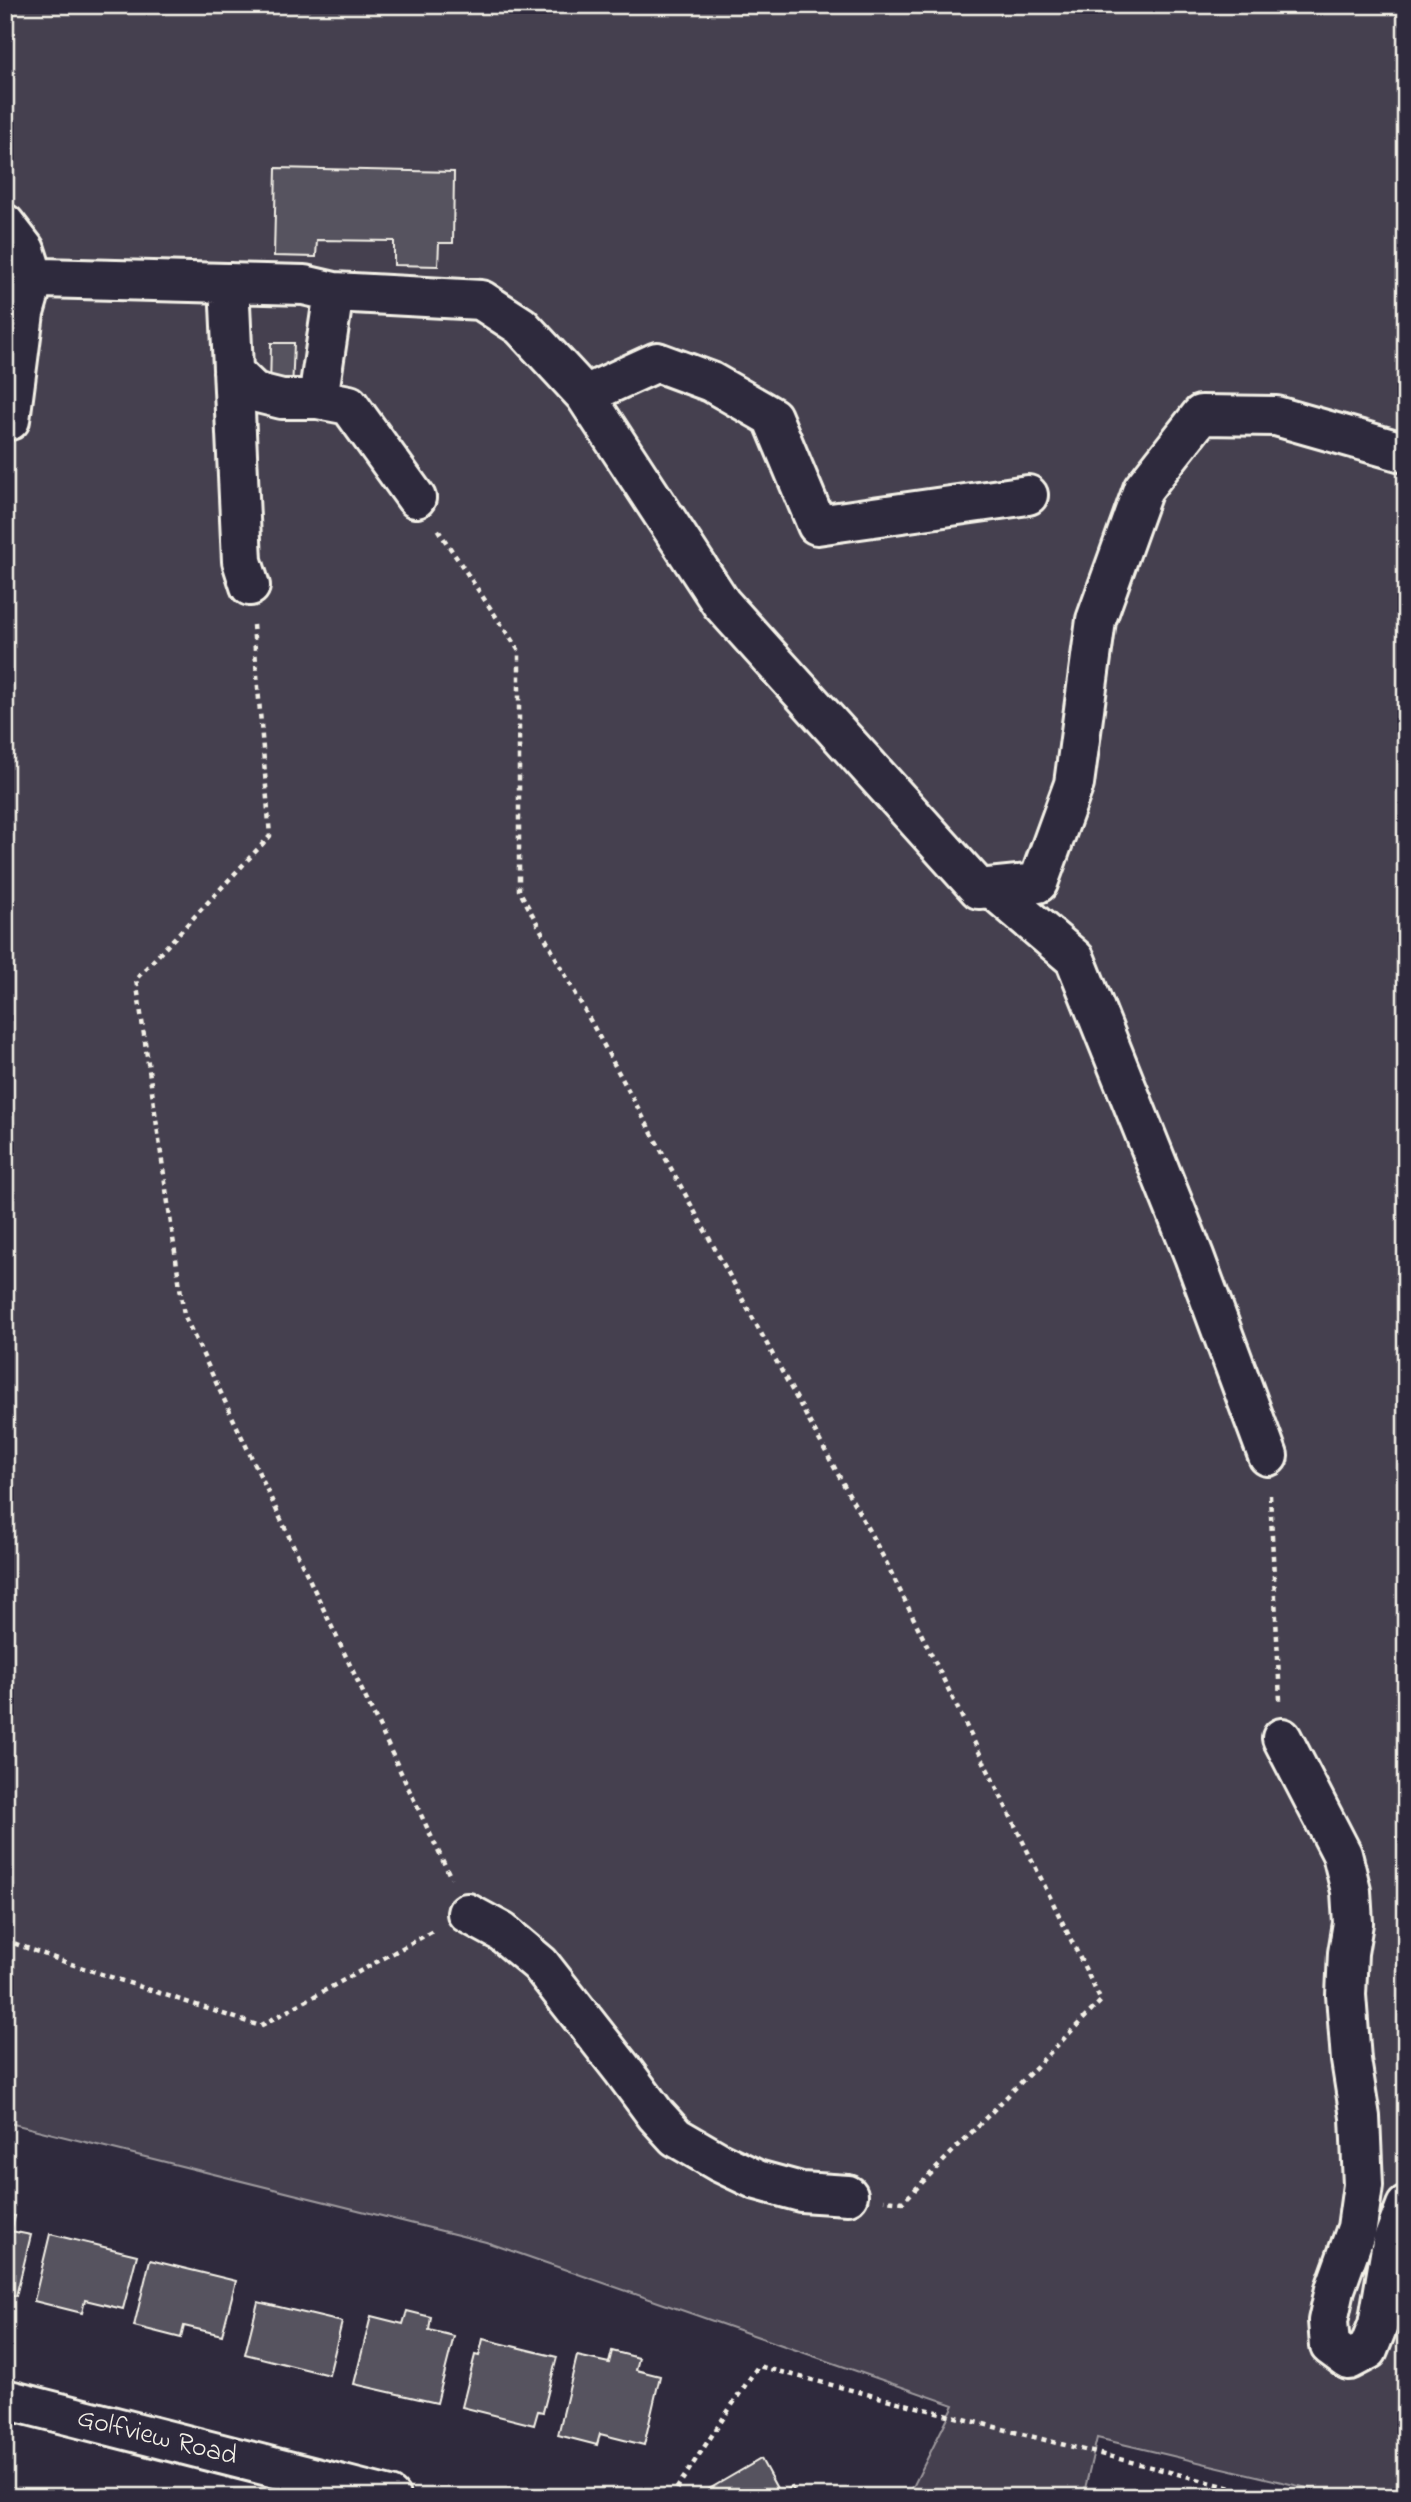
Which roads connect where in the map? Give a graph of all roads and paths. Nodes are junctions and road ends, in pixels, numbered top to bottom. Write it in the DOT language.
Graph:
graph roads {
  1 [pos="5,225"];
  2 [pos="19,277"];
  3 [pos="229,283"];
  4 [pos="334,292"];
  5 [pos="233,372"];
  6 [pos="585,395"];
  7 [pos="318,398"];
  8 [pos="5,421"];
  9 [pos="1406,453"];
  10 [pos="1028,495"];
  11 [pos="416,498"];
  12 [pos="250,586"];
  13 [pos="992,888"];
  14 [pos="1268,1456"];
  15 [pos="1282,1738"];
  16 [pos="467,1913"];
  17 [pos="5,1940"];
  18 [pos="848,2195"];
  19 [pos="1406,2206"];
  20 [pos="5,2399"];
  21 [pos="390,2497"];
  22 [pos="671,2497"];
  23 [pos="1267,2497"];
  1 -- 2 [label="street"];
  2 -- 3 [label="street"];
  2 -- 8 [label="street"];
  3 -- 4 [label="street"];
  3 -- 5 [label="street"];
  4 -- 6 [label="street"];
  4 -- 7 [label="street"];
  5 -- 7 [label="street"];
  5 -- 12 [label="street"];
  6 -- 10 [label="street"];
  6 -- 13 [label="street"];
  7 -- 11 [label="street"];
  9 -- 13 [label="street"];
  11 -- 18 [label="path"];
  12 -- 16 [label="path"];
  13 -- 14 [label="street"];
  14 -- 15 [label="path"];
  15 -- 19 [label="street"];
  16 -- 17 [label="path"];
  16 -- 18 [label="street"];
  20 -- 21 [label="street, Golfview Road"];
  22 -- 23 [label="path"];
}
